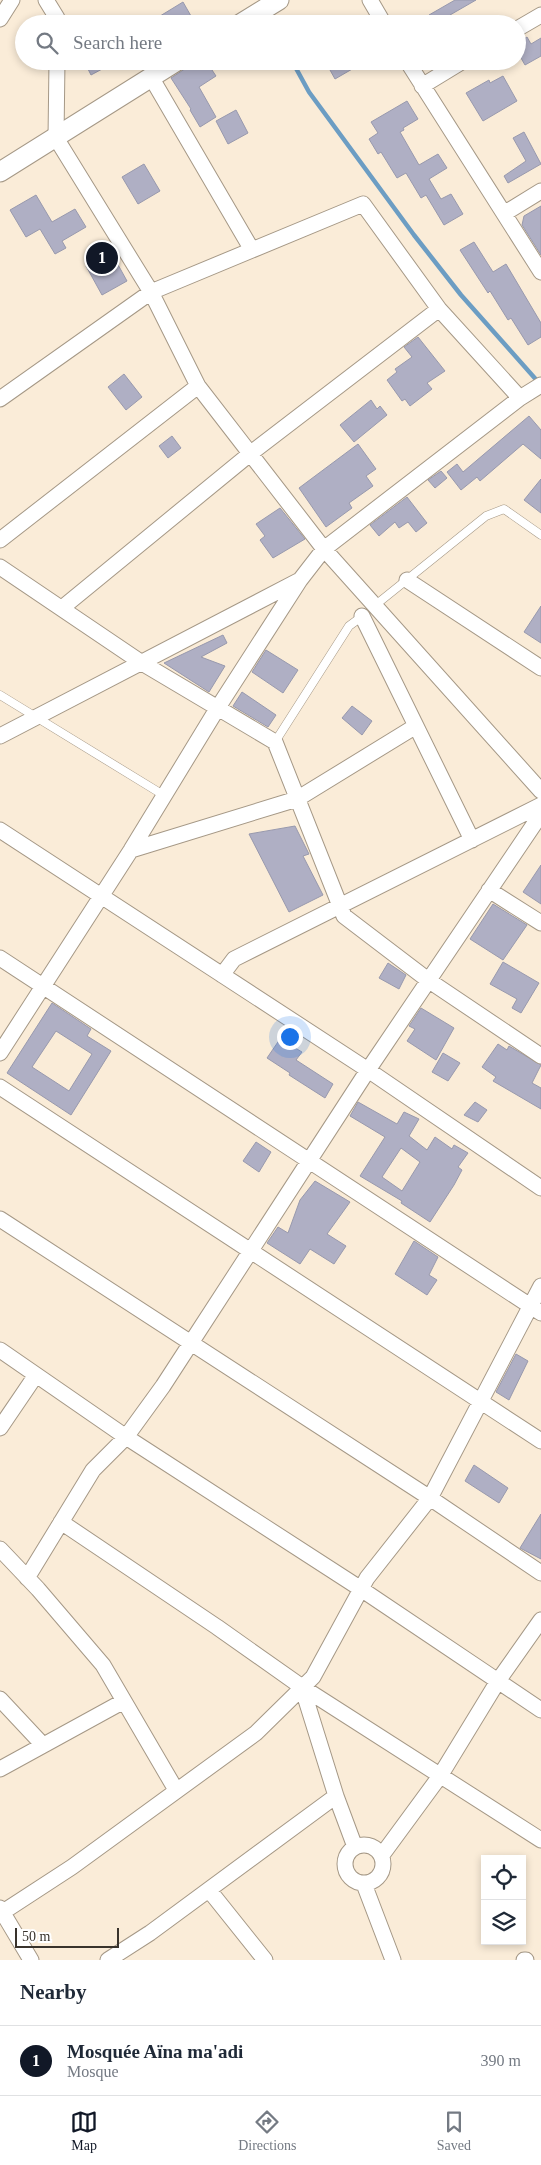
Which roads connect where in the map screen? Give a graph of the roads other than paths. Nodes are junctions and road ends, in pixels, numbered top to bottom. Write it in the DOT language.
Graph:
graph roads {
  1 [pos="12,0"];
  2 [pos="46,0"];
  3 [pos="279,0"];
  4 [pos="370,0"];
  5 [pos="56,15"];
  6 [pos="255,15"];
  7 [pos="379,15"];
  8 [pos="541,15"];
  9 [pos="0,19"];
  10 [pos="526,24"];
  11 [pos="57,70"];
  12 [pos="162,70"];
  13 [pos="412,70"];
  14 [pos="448,70"];
  15 [pos="151,77"];
  16 [pos="422,86"];
  17 [pos="56,138"];
  18 [pos="0,172"];
  19 [pos="541,191"];
  20 [pos="505,213"];
  21 [pos="252,250"];
  22 [pos="541,272"];
  23 [pos="151,292"];
  24 [pos="439,309"];
  25 [pos="198,386"];
  26 [pos="538,386"];
  27 [pos="520,398"];
  28 [pos="0,399"];
  29 [pos="251,453"];
  30 [pos="541,535"];
  31 [pos="0,540"];
  32 [pos="324,549"];
  33 [pos="0,567"];
  34 [pos="300,580"];
  35 [pos="407,580"];
  36 [pos="375,606"];
  37 [pos="62,608"];
  38 [pos="362,616"];
  39 [pos="142,663"];
  40 [pos="541,668"];
  41 [pos="0,696"];
  42 [pos="217,709"];
  43 [pos="35,717"];
  44 [pos="416,726"];
  45 [pos="0,736"];
  46 [pos="275,742"];
  47 [pos="541,791"];
  48 [pos="164,796"];
  49 [pos="297,799"];
  50 [pos="541,805"];
  51 [pos="541,814"];
  52 [pos="0,830"];
  53 [pos="472,840"];
  54 [pos="131,850"];
  55 [pos="490,890"];
  56 [pos="100,896"];
  57 [pos="340,906"];
  58 [pos="541,923"];
  59 [pos="0,958"];
  60 [pos="222,975"];
  61 [pos="428,980"];
  62 [pos="44,987"];
  63 [pos="0,1053"];
  64 [pos="541,1056"];
  65 [pos="368,1070"];
  66 [pos="0,1087"];
  67 [pos="309,1162"];
  68 [pos="541,1188"];
  69 [pos="0,1219"];
  70 [pos="252,1251"];
  71 [pos="541,1286"];
  72 [pos="536,1310"];
  73 [pos="191,1343"];
  74 [pos="0,1350"];
  75 [pos="36,1375"];
  76 [pos="481,1400"];
  77 [pos="0,1428"];
  78 [pos="126,1437"];
  79 [pos="541,1440"];
  80 [pos="430,1498"];
  81 [pos="61,1522"];
  82 [pos="0,1549"];
  83 [pos="541,1573"];
  84 [pos="27,1578"];
  85 [pos="361,1589"];
  86 [pos="541,1620"];
  87 [pos="498,1681"];
  88 [pos="302,1687"];
  89 [pos="0,1698"];
  90 [pos="124,1701"];
  91 [pos="541,1710"];
  92 [pos="43,1745"];
  93 [pos="0,1768"];
  94 [pos="440,1776"];
  95 [pos="176,1790"];
  96 [pos="336,1796"];
  97 [pos="541,1840"];
  98 [pos="355,1847"];
  99 [pos="382,1855"];
  100 [pos="364,1884"];
  101 [pos="209,1890"];
  102 [pos="1,1912"];
  103 [pos="31,1960"];
  104 [pos="108,1960"];
  105 [pos="265,1960"];
  106 [pos="393,1960"];
  1 -- 9 [label="street"];
  2 -- 5 [label="street"];
  3 -- 6 [label="street"];
  4 -- 7 [label="street"];
  8 -- 10 [label="street"];
  11 -- 17 [label="street"];
  12 -- 15 [label="street"];
  13 -- 16 [label="street"];
  14 -- 16 [label="street"];
  15 -- 17 [label="street"];
  15 -- 21 [label="street"];
  16 -- 20 [label="street"];
  17 -- 18 [label="street"];
  17 -- 23 [label="street"];
  19 -- 20 [label="street"];
  20 -- 22 [label="street"];
  21 -- 23 [label="street"];
  21 -- 24 [label="street"];
  23 -- 25 [label="street"];
  23 -- 28 [label="street"];
  24 -- 27 [label="street"];
  24 -- 29 [label="street"];
  25 -- 29 [label="street"];
  25 -- 31 [label="street"];
  26 -- 27 [label="street"];
  27 -- 32 [label="street"];
  29 -- 32 [label="street"];
  29 -- 37 [label="street"];
  30 -- 35 [label="lane"];
  32 -- 34 [label="street"];
  32 -- 36 [label="street"];
  33 -- 37 [label="street"];
  34 -- 39 [label="street"];
  34 -- 42 [label="street"];
  35 -- 36 [label="lane"];
  35 -- 40 [label="street"];
  36 -- 38 [label="lane"];
  36 -- 47 [label="street"];
  37 -- 39 [label="street"];
  38 -- 44 [label="street"];
  38 -- 46 [label="lane"];
  39 -- 42 [label="street"];
  39 -- 43 [label="street"];
  41 -- 43 [label="lane"];
  42 -- 46 [label="street"];
  42 -- 48 [label="street"];
  43 -- 45 [label="street"];
  43 -- 48 [label="lane"];
  44 -- 49 [label="street"];
  44 -- 53 [label="street"];
  46 -- 49 [label="street"];
  48 -- 54 [label="street"];
  49 -- 54 [label="street"];
  49 -- 57 [label="street"];
  50 -- 53 [label="street"];
  51 -- 55 [label="street"];
  52 -- 56 [label="street"];
  53 -- 57 [label="street"];
  54 -- 56 [label="street"];
  55 -- 58 [label="street"];
  55 -- 61 [label="street"];
  56 -- 60 [label="street"];
  56 -- 62 [label="street"];
  57 -- 60 [label="street"];
  57 -- 61 [label="street"];
  59 -- 62 [label="street"];
  60 -- 65 [label="street"];
  61 -- 64 [label="street"];
  61 -- 65 [label="street"];
  62 -- 63 [label="street"];
  62 -- 67 [label="street"];
  65 -- 67 [label="street"];
  65 -- 68 [label="street"];
  66 -- 70 [label="street"];
  67 -- 70 [label="street"];
  67 -- 72 [label="street"];
  69 -- 73 [label="street"];
  70 -- 73 [label="street"];
  70 -- 76 [label="street"];
  71 -- 72 [label="street"];
  72 -- 76 [label="street"];
  73 -- 78 [label="street"];
  73 -- 80 [label="street"];
  74 -- 75 [label="street"];
  75 -- 77 [label="street"];
  75 -- 78 [label="street"];
  76 -- 79 [label="street"];
  76 -- 80 [label="street"];
  78 -- 81 [label="street"];
  78 -- 85 [label="street"];
  80 -- 83 [label="street"];
  80 -- 85 [label="street"];
  81 -- 84 [label="street"];
  81 -- 88 [label="street"];
  82 -- 84 [label="street"];
  84 -- 90 [label="street"];
  85 -- 87 [label="street"];
  85 -- 88 [label="street"];
  86 -- 87 [label="street"];
  87 -- 91 [label="street"];
  87 -- 94 [label="street"];
  88 -- 94 [label="street"];
  88 -- 95 [label="street"];
  88 -- 96 [label="street"];
  89 -- 92 [label="street"];
  90 -- 92 [label="street"];
  90 -- 95 [label="street"];
  92 -- 93 [label="street"];
  94 -- 97 [label="street"];
  94 -- 99 [label="street"];
  95 -- 102 [label="street"];
  96 -- 98 [label="street"];
  96 -- 101 [label="street"];
  98 -- 99 [label="street"];
  98 -- 100 [label="street"];
  99 -- 100 [label="street"];
  100 -- 106 [label="street"];
  101 -- 104 [label="street"];
  101 -- 105 [label="street"];
  102 -- 103 [label="street"];
}
